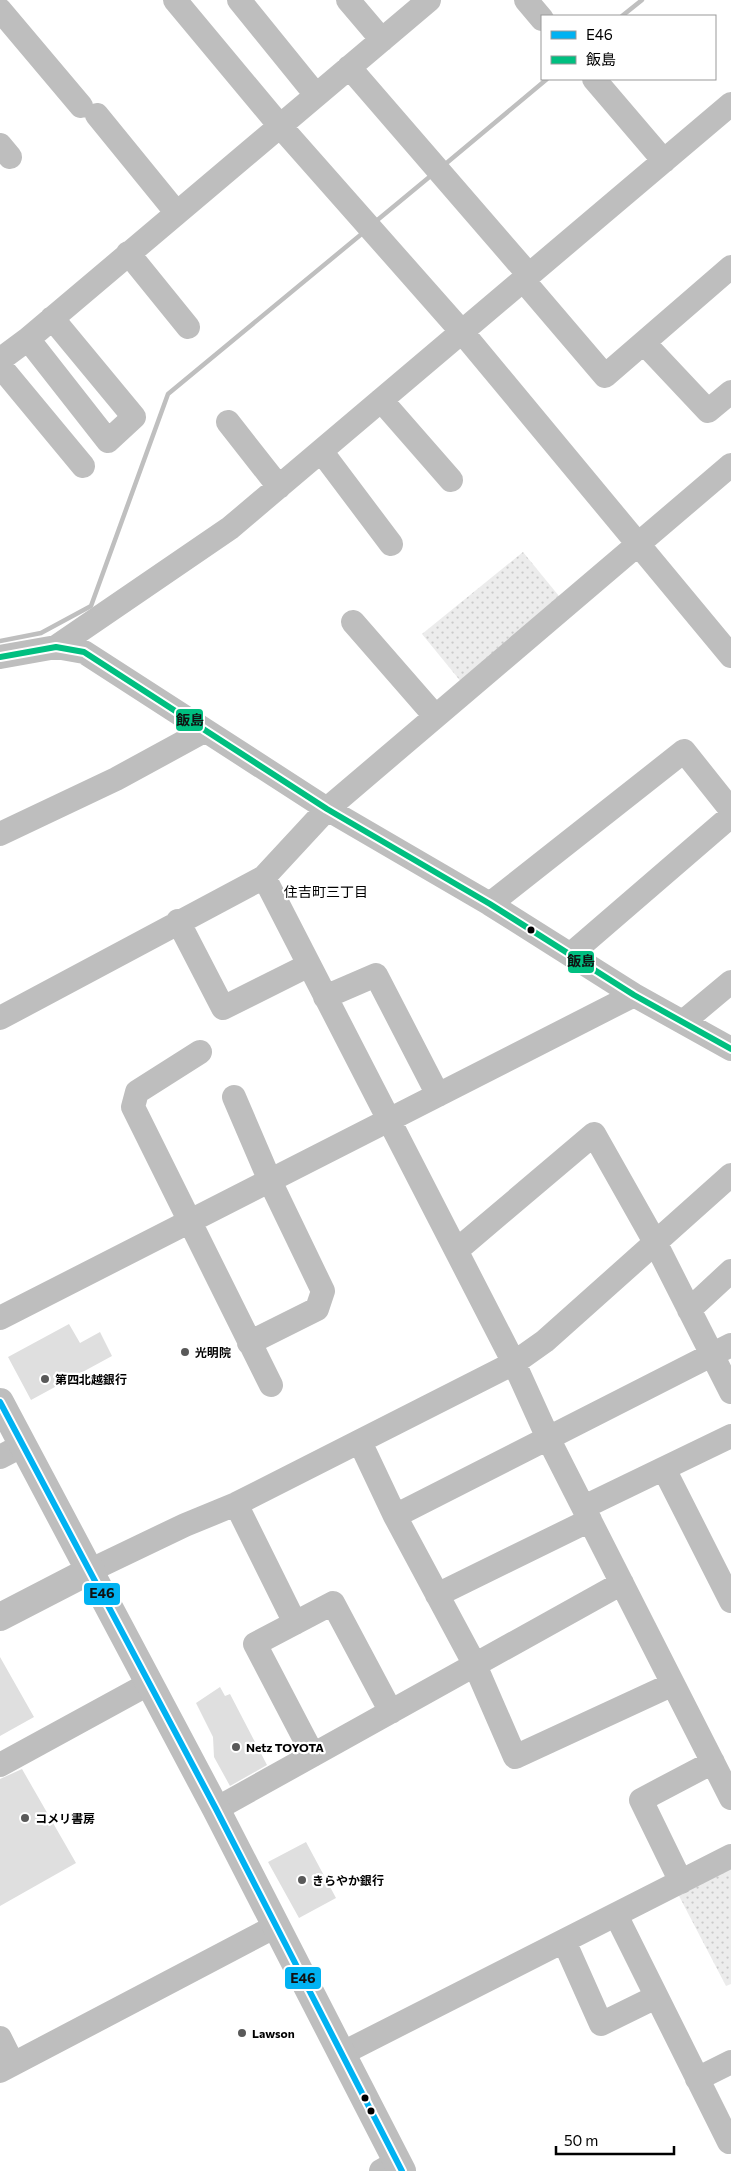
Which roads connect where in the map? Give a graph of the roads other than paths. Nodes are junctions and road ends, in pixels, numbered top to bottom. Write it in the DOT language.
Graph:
graph roads {
  1 [pos="6,0"];
  2 [pos="175,0"];
  3 [pos="239,0"];
  4 [pos="348,0"];
  5 [pos="429,0"];
  6 [pos="526,0"];
  7 [pos="0,5"];
  8 [pos="0,10"];
  9 [pos="541,18"];
  10 [pos="382,40"];
  11 [pos="349,67"];
  12 [pos="595,80"];
  13 [pos="316,94"];
  14 [pos="731,104"];
  15 [pos="280,126"];
  16 [pos="664,161"];
  17 [pos="176,212"];
  18 [pos="128,253"];
  19 [pos="728,275"];
  20 [pos="526,278"];
  21 [pos="52,318"];
  22 [pos="188,327"];
  23 [pos="462,332"];
  24 [pos="28,339"];
  25 [pos="644,343"];
  26 [pos="1,359"];
  27 [pos="731,392"];
  28 [pos="381,400"];
  29 [pos="228,422"];
  30 [pos="321,451"];
  31 [pos="731,465"];
  32 [pos="83,466"];
  33 [pos="451,480"];
  34 [pos="279,487"];
  35 [pos="637,543"];
  36 [pos="391,544"];
  37 [pos="353,622"];
  38 [pos="56,647"];
  39 [pos="731,656"];
  40 [pos="0,657"];
  41 [pos="435,716"];
  42 [pos="204,731"];
  43 [pos="327,809"];
  44 [pos="731,810"];
  45 [pos="731,816"];
  46 [pos="0,834"];
  47 [pos="264,877"];
  48 [pos="490,904"];
  49 [pos="178,922"];
  50 [pos="572,954"];
  51 [pos="309,964"];
  52 [pos="731,982"];
  53 [pos="634,995"];
  54 [pos="325,997"];
  55 [pos="0,1018"];
  56 [pos="683,1022"];
  57 [pos="731,1049"];
  58 [pos="200,1052"];
  59 [pos="438,1095"];
  60 [pos="234,1097"];
  61 [pos="388,1120"];
  62 [pos="731,1175"];
  63 [pos="270,1181"];
  64 [pos="189,1222"];
  65 [pos="655,1242"];
  66 [pos="457,1250"];
  67 [pos="731,1272"];
  68 [pos="689,1310"];
  69 [pos="0,1318"];
  70 [pos="250,1343"];
  71 [pos="722,1350"];
  72 [pos="514,1363"];
  73 [pos="271,1385"];
  74 [pos="731,1392"];
  75 [pos="0,1402"];
  76 [pos="731,1436"];
  77 [pos="548,1438"];
  78 [pos="360,1442"];
  79 [pos="12,1451"];
  80 [pos="664,1469"];
  81 [pos="236,1504"];
  82 [pos="587,1514"];
  83 [pos="395,1516"];
  84 [pos="91,1570"];
  85 [pos="622,1583"];
  86 [pos="437,1595"];
  87 [pos="731,1601"];
  88 [pos="0,1617"];
  89 [pos="295,1623"];
  90 [pos="475,1665"];
  91 [pos="150,1684"];
  92 [pos="673,1684"];
  93 [pos="391,1712"];
  94 [pos="313,1755"];
  95 [pos="713,1762"];
  96 [pos="0,1765"];
  97 [pos="731,1798"];
  98 [pos="216,1809"];
  99 [pos="731,1856"];
  100 [pos="681,1882"];
  101 [pos="616,1915"];
  102 [pos="276,1926"];
  103 [pos="564,1941"];
  104 [pos="656,1997"];
  105 [pos="0,2038"];
  106 [pos="343,2053"];
  107 [pos="731,2062"];
  108 [pos="7,2068"];
  109 [pos="697,2079"];
  110 [pos="731,2141"];
  111 [pos="393,2168"];
  1 -- 7 [label="street"];
  2 -- 15 [label="street"];
  3 -- 13 [label="street"];
  4 -- 10 [label="street"];
  5 -- 10 [label="street"];
  6 -- 9 [label="street"];
  8 -- 17 [label="street"];
  10 -- 11 [label="street"];
  11 -- 13 [label="street"];
  11 -- 20 [label="street"];
  12 -- 16 [label="street"];
  13 -- 15 [label="street"];
  14 -- 16 [label="street"];
  15 -- 17 [label="street"];
  15 -- 23 [label="street"];
  16 -- 20 [label="street"];
  17 -- 18 [label="street"];
  18 -- 21 [label="street"];
  18 -- 22 [label="street"];
  19 -- 25 [label="street"];
  20 -- 23 [label="street"];
  20 -- 25 [label="street"];
  21 -- 24 [label="street"];
  21 -- 24 [label="street"];
  23 -- 28 [label="street"];
  23 -- 35 [label="street"];
  24 -- 26 [label="street"];
  25 -- 27 [label="street"];
  26 -- 32 [label="street"];
  28 -- 30 [label="street"];
  28 -- 33 [label="street"];
  29 -- 34 [label="street"];
  30 -- 34 [label="street"];
  30 -- 36 [label="street"];
  31 -- 35 [label="street"];
  34 -- 38 [label="street"];
  35 -- 39 [label="street"];
  35 -- 41 [label="street"];
  37 -- 41 [label="street"];
  38 -- 40 [label="street"];
  38 -- 42 [label="street"];
  41 -- 43 [label="street"];
  42 -- 43 [label="street"];
  42 -- 46 [label="street"];
  43 -- 47 [label="street"];
  43 -- 48 [label="street"];
  44 -- 48 [label="street"];
  45 -- 50 [label="street"];
  47 -- 49 [label="street"];
  47 -- 51 [label="street"];
  48 -- 50 [label="street"];
  49 -- 51 [label="street"];
  49 -- 55 [label="street"];
  50 -- 53 [label="street"];
  51 -- 54 [label="street"];
  52 -- 56 [label="street"];
  53 -- 56 [label="street"];
  53 -- 59 [label="street"];
  54 -- 59 [label="street"];
  54 -- 61 [label="street"];
  56 -- 57 [label="street"];
  58 -- 64 [label="street"];
  59 -- 61 [label="street"];
  60 -- 63 [label="street"];
  61 -- 63 [label="street"];
  61 -- 66 [label="street"];
  62 -- 65 [label="street"];
  63 -- 64 [label="street"];
  63 -- 70 [label="street"];
  64 -- 69 [label="street"];
  64 -- 70 [label="street"];
  65 -- 66 [label="street"];
  65 -- 68 [label="street"];
  65 -- 72 [label="street"];
  66 -- 72 [label="street"];
  67 -- 68 [label="street"];
  68 -- 71 [label="street"];
  70 -- 73 [label="street"];
  71 -- 74 [label="street"];
  71 -- 77 [label="street"];
  72 -- 77 [label="street"];
  72 -- 78 [label="street"];
  75 -- 79 [label="main road"];
  76 -- 80 [label="street"];
  77 -- 82 [label="street"];
  77 -- 83 [label="street"];
  78 -- 81 [label="street"];
  78 -- 83 [label="street"];
  79 -- 84 [label="main road"];
  80 -- 82 [label="street"];
  80 -- 87 [label="street"];
  81 -- 84 [label="street"];
  81 -- 89 [label="street"];
  82 -- 85 [label="street"];
  82 -- 86 [label="street"];
  83 -- 86 [label="street"];
  84 -- 88 [label="main road"];
  84 -- 91 [label="main road"];
  85 -- 90 [label="street"];
  85 -- 92 [label="street"];
  86 -- 90 [label="street"];
  89 -- 93 [label="street"];
  89 -- 94 [label="street"];
  90 -- 92 [label="street"];
  90 -- 93 [label="street"];
  91 -- 96 [label="street"];
  91 -- 98 [label="main road"];
  92 -- 95 [label="street"];
  93 -- 94 [label="street"];
  94 -- 98 [label="street"];
  95 -- 97 [label="street"];
  95 -- 100 [label="street"];
  98 -- 102 [label="main road"];
  99 -- 100 [label="street"];
  100 -- 101 [label="street"];
  101 -- 103 [label="street"];
  101 -- 104 [label="street"];
  102 -- 106 [label="main road"];
  102 -- 108 [label="street"];
  103 -- 104 [label="street"];
  103 -- 106 [label="street"];
  104 -- 109 [label="street"];
  105 -- 108 [label="street"];
  106 -- 111 [label="main road"];
  107 -- 109 [label="street"];
  109 -- 110 [label="street"];
}
